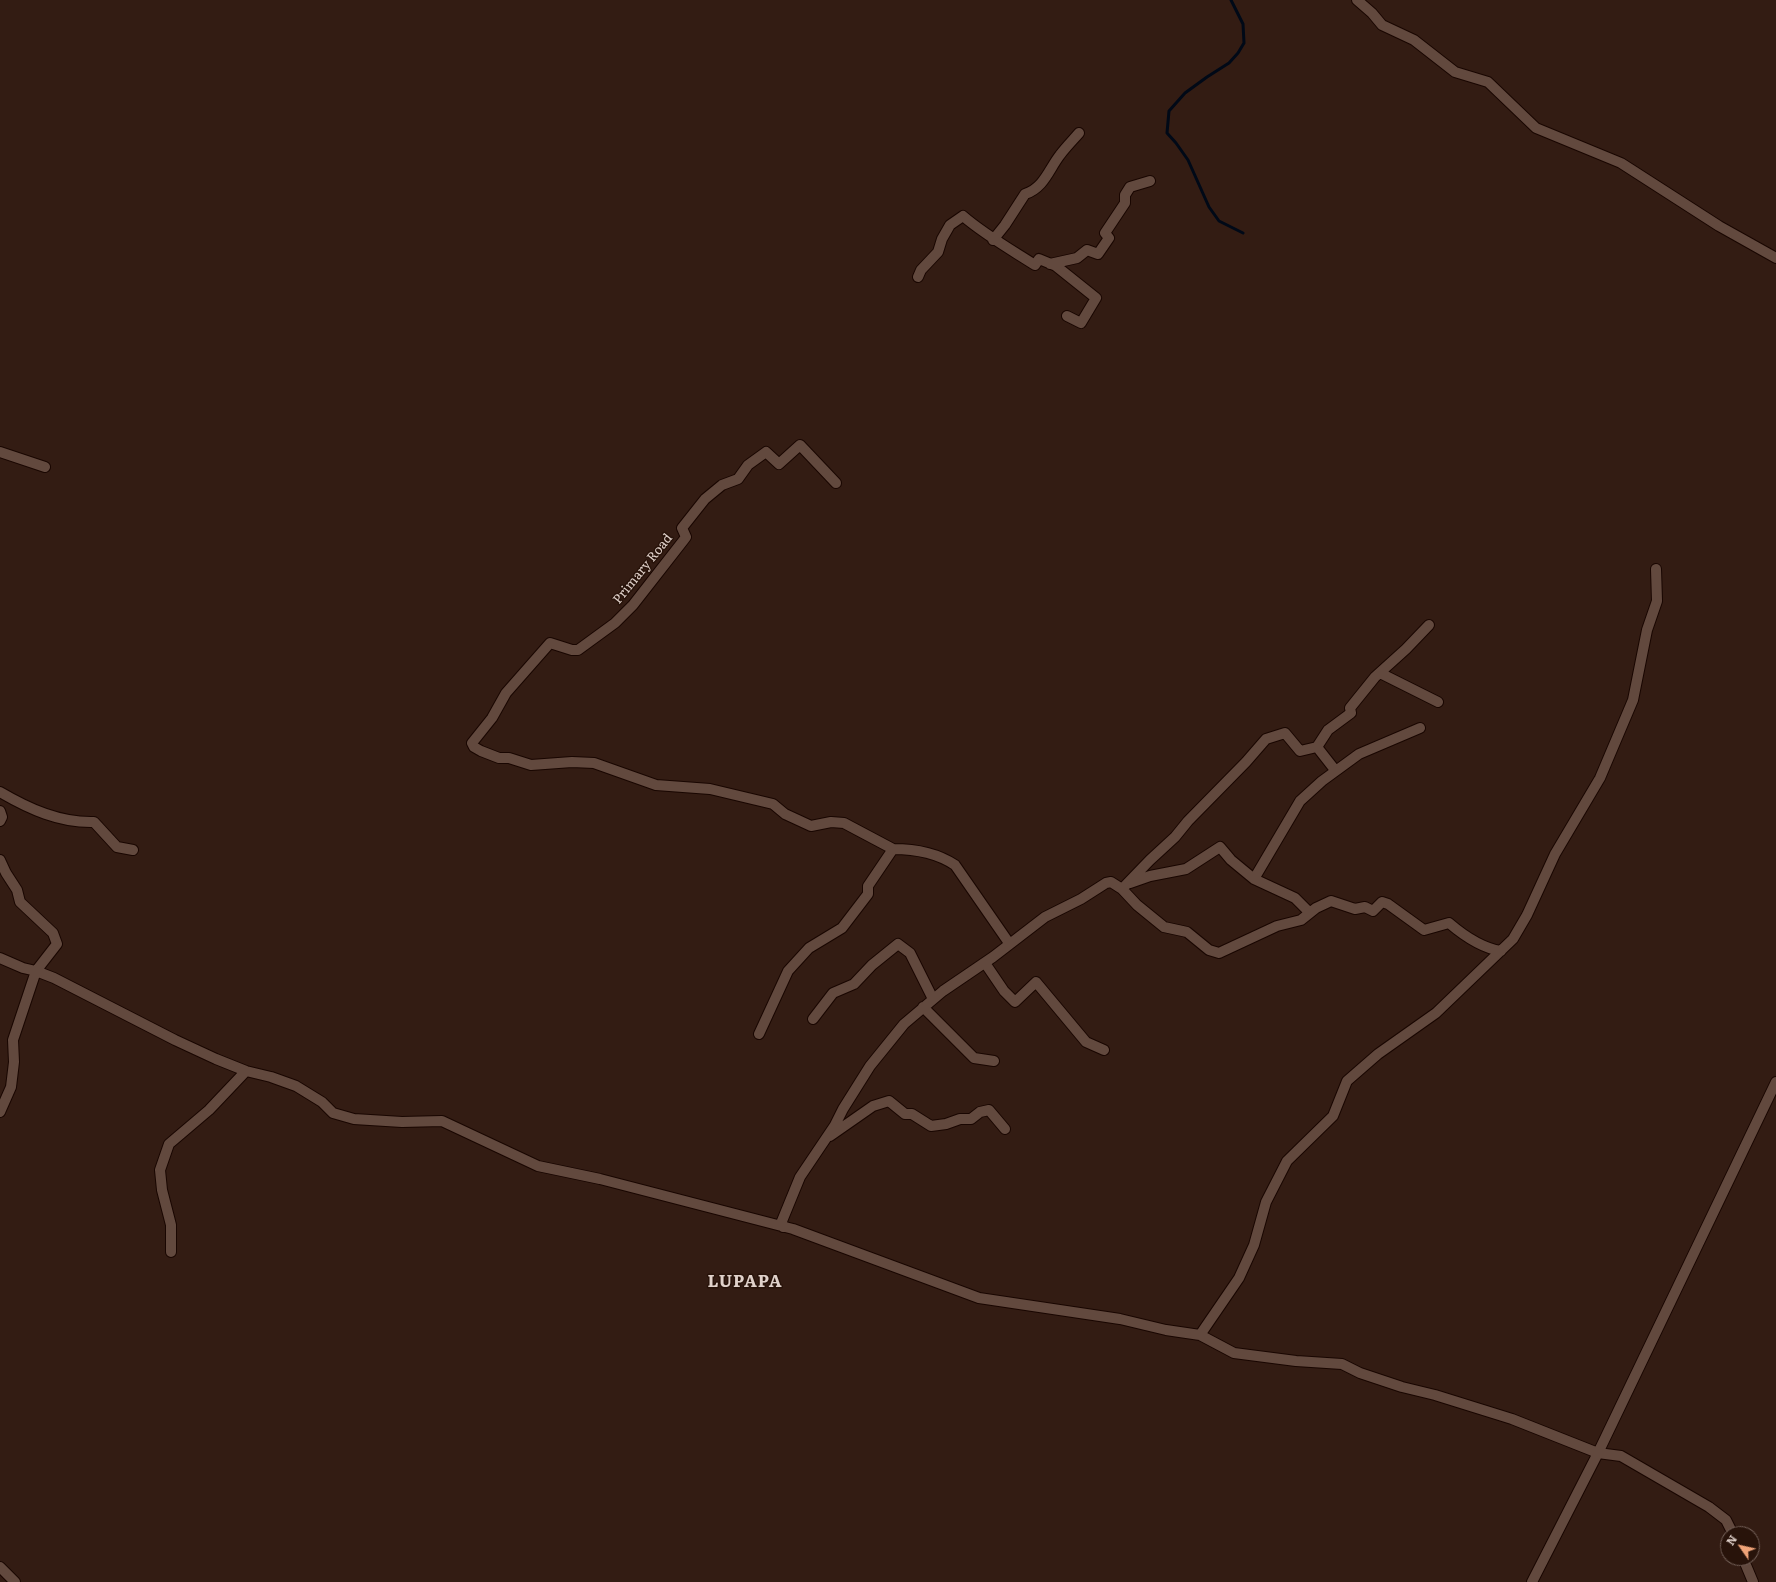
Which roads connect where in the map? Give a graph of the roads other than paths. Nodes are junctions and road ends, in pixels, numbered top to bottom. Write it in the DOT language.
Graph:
graph roads {
  1 [pos="1357,0"];
  2 [pos="1079,132"];
  3 [pos="1150,181"];
  4 [pos="993,240"];
  5 [pos="1776,258"];
  6 [pos="1050,264"];
  7 [pos="918,277"];
  8 [pos="1067,316"];
  9 [pos="0,452"];
  10 [pos="44,467"];
  11 [pos="836,483"];
  12 [pos="1656,569"];
  13 [pos="1429,625"];
  14 [pos="1380,673"];
  15 [pos="1438,702"];
  16 [pos="1420,728"];
  17 [pos="1317,747"];
  18 [pos="1336,770"];
  19 [pos="0,792"];
  20 [pos="0,811"];
  21 [pos="0,821"];
  22 [pos="133,850"];
  23 [pos="893,850"];
  24 [pos="0,860"];
  25 [pos="1254,879"];
  26 [pos="1125,886"];
  27 [pos="1310,912"];
  28 [pos="1010,943"];
  29 [pos="1502,951"];
  30 [pos="0,958"];
  31 [pos="984,963"];
  32 [pos="36,971"];
  33 [pos="933,999"];
  34 [pos="923,1007"];
  35 [pos="813,1019"];
  36 [pos="759,1034"];
  37 [pos="1104,1050"];
  38 [pos="994,1061"];
  39 [pos="246,1071"];
  40 [pos="1776,1082"];
  41 [pos="0,1112"];
  42 [pos="1005,1129"];
  43 [pos="825,1139"];
  44 [pos="783,1227"];
  45 [pos="171,1252"];
  46 [pos="1200,1335"];
  47 [pos="1598,1453"];
  48 [pos="1729,1526"];
  49 [pos="1746,1566"];
  50 [pos="0,1567"];
  51 [pos="15,1582"];
  52 [pos="1532,1582"];
  53 [pos="1753,1582"];
  1 -- 5 [label="street"];
  2 -- 4 [label="street"];
  3 -- 6 [label="street"];
  4 -- 6 [label="street"];
  4 -- 7 [label="street"];
  6 -- 8 [label="street"];
  9 -- 10 [label="street"];
  11 -- 23 [label="street, Primary Road"];
  12 -- 29 [label="street"];
  13 -- 14 [label="street"];
  14 -- 15 [label="street"];
  14 -- 17 [label="street"];
  16 -- 18 [label="street"];
  17 -- 18 [label="street"];
  17 -- 26 [label="street"];
  18 -- 25 [label="street"];
  19 -- 22 [label="street"];
  20 -- 21 [label="street"];
  23 -- 28 [label="street"];
  23 -- 36 [label="street"];
  24 -- 32 [label="street"];
  25 -- 26 [label="street"];
  25 -- 27 [label="street"];
  26 -- 27 [label="street"];
  26 -- 28 [label="street"];
  27 -- 29 [label="street"];
  28 -- 31 [label="street"];
  29 -- 46 [label="street"];
  30 -- 32 [label="street"];
  31 -- 33 [label="street"];
  31 -- 37 [label="street"];
  32 -- 39 [label="street"];
  32 -- 41 [label="street"];
  33 -- 34 [label="street"];
  33 -- 35 [label="street"];
  34 -- 38 [label="street"];
  34 -- 43 [label="street"];
  39 -- 44 [label="street"];
  39 -- 45 [label="street"];
  40 -- 47 [label="street"];
  42 -- 43 [label="street"];
  43 -- 44 [label="street"];
  44 -- 46 [label="street"];
  46 -- 47 [label="street"];
  47 -- 48 [label="street"];
  47 -- 52 [label="street"];
  49 -- 53 [label="street"];
  50 -- 51 [label="street"];
}
